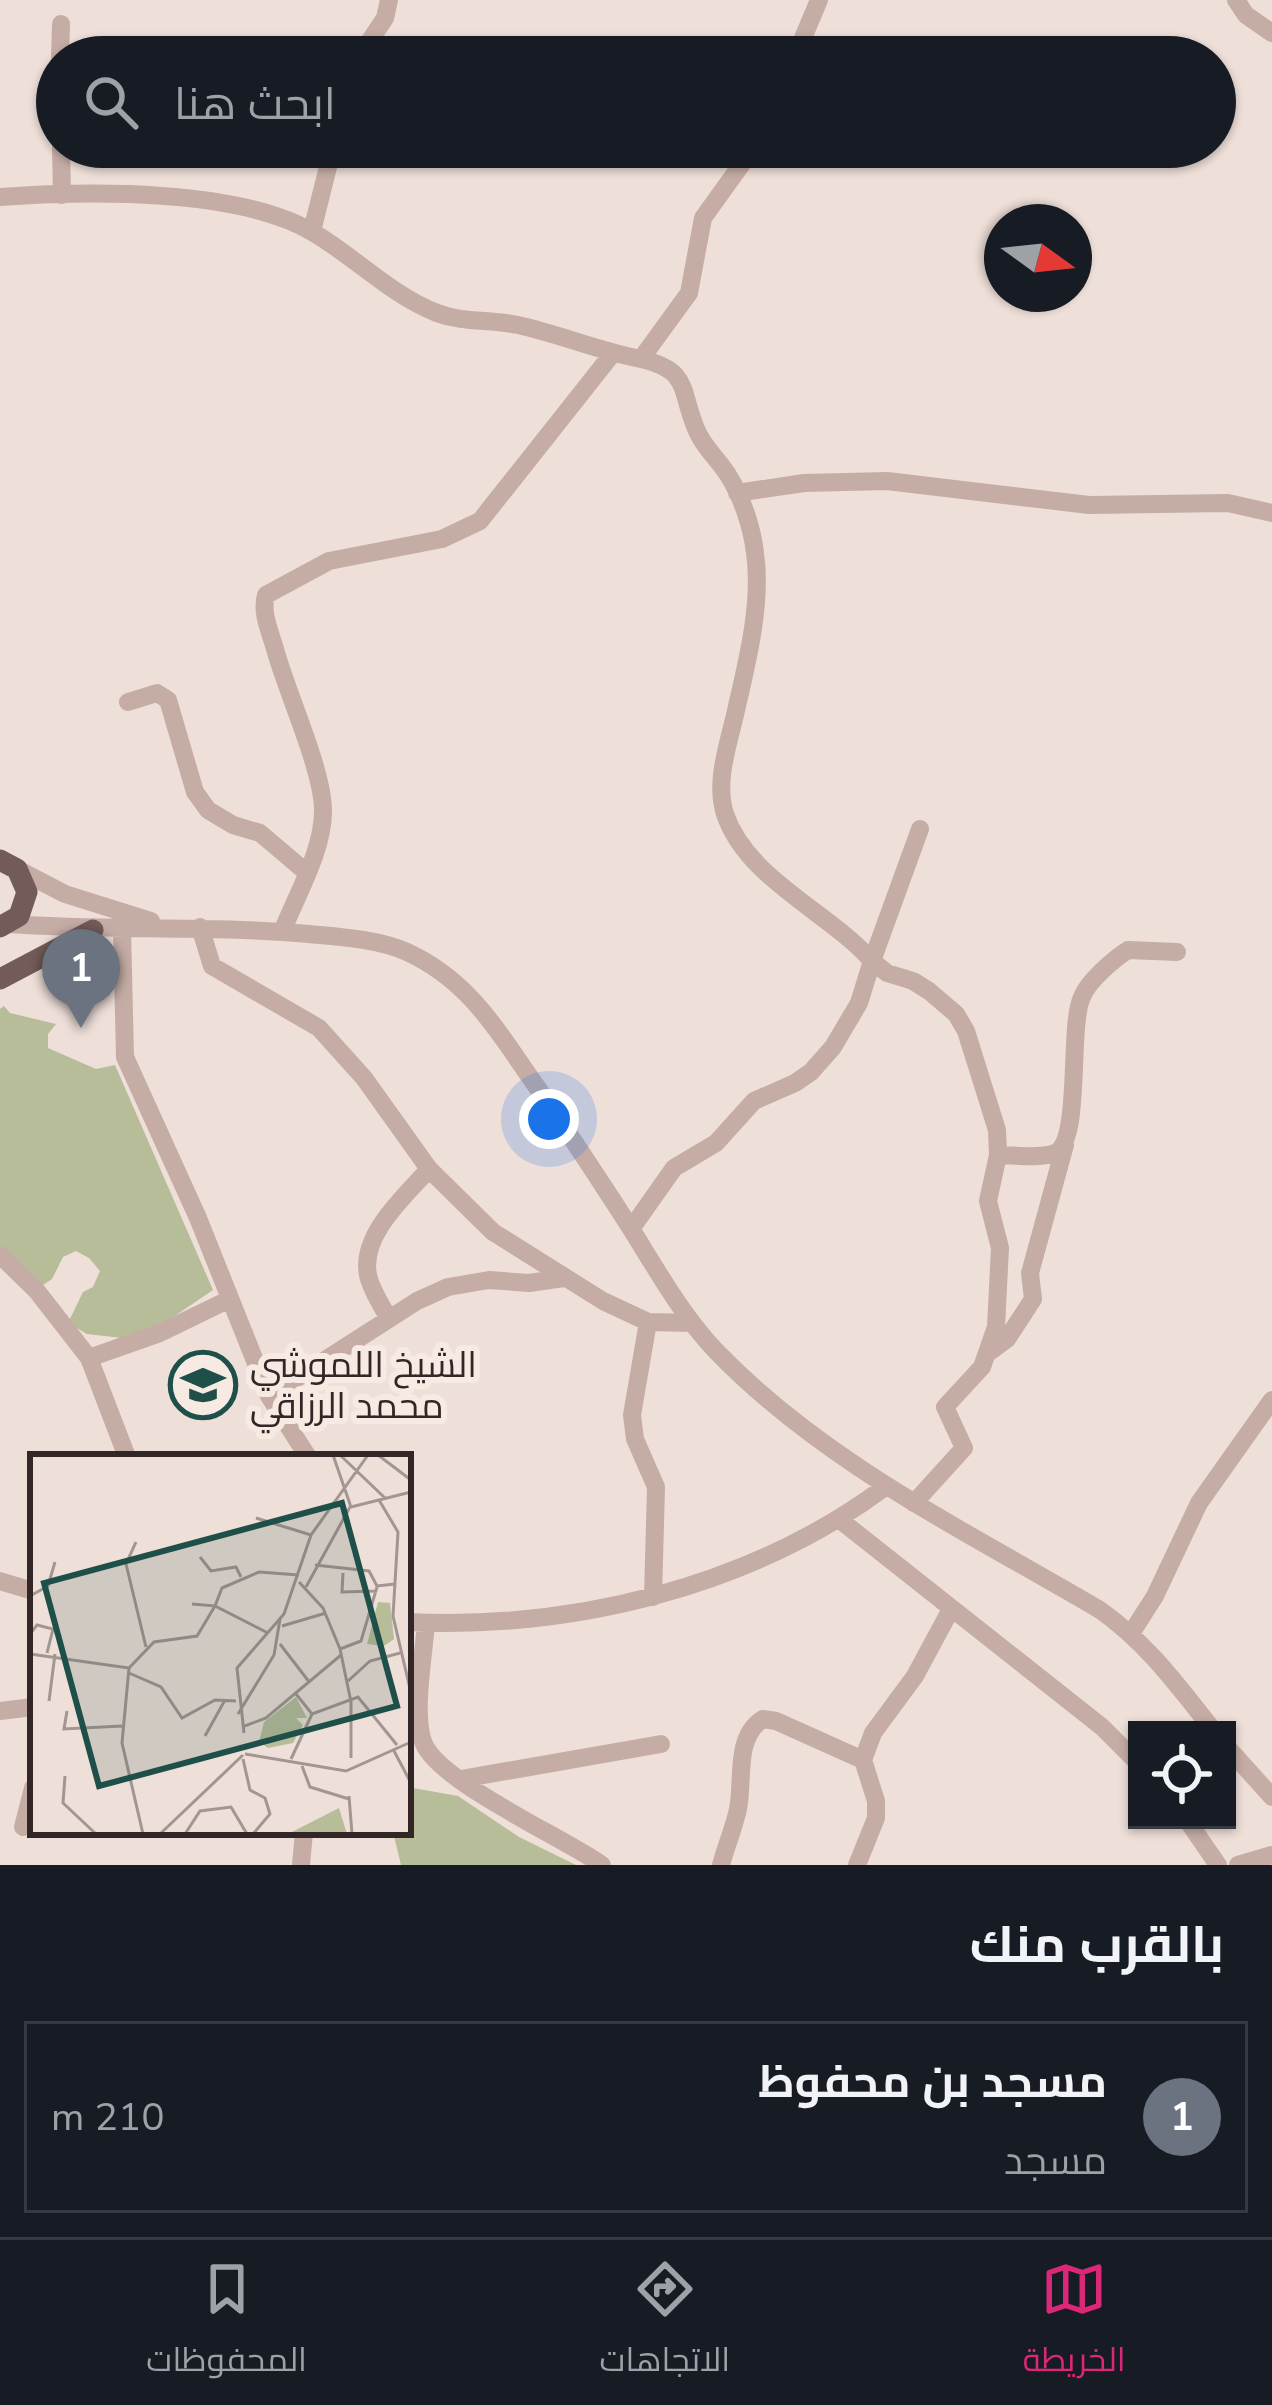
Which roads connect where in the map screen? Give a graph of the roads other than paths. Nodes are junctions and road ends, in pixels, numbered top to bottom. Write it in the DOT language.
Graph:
graph roads {
  1 [pos="389,0"];
  2 [pos="819,0"];
  3 [pos="1236,0"];
  4 [pos="61,24"];
  5 [pos="1272,33"];
  6 [pos="61,36"];
  7 [pos="373,36"];
  8 [pos="804,36"];
  9 [pos="61,168"];
  10 [pos="328,168"];
  11 [pos="739,168"];
  12 [pos="62,195"];
  13 [pos="0,197"];
  14 [pos="312,231"];
  15 [pos="613,353"];
  16 [pos="641,359"];
  17 [pos="737,493"];
  18 [pos="1272,513"];
  19 [pos="128,702"];
  20 [pos="920,829"];
  21 [pos="5,862"];
  22 [pos="305,872"];
  23 [pos="4,926"];
  24 [pos="173,926"];
  25 [pos="200,927"];
  26 [pos="122,929"];
  27 [pos="93,930"];
  28 [pos="283,932"];
  29 [pos="1177,952"];
  30 [pos="872,961"];
  31 [pos="0,980"];
  32 [pos="1065,1145"];
  33 [pos="998,1155"];
  34 [pos="429,1169"];
  35 [pos="631,1229"];
  36 [pos="0,1255"];
  37 [pos="564,1278"];
  38 [pos="230,1299"];
  39 [pos="389,1319"];
  40 [pos="648,1322"];
  41 [pos="692,1323"];
  42 [pos="988,1353"];
  43 [pos="89,1358"];
  44 [pos="269,1396"];
  45 [pos="1272,1400"];
  46 [pos="126,1454"];
  47 [pos="306,1454"];
  48 [pos="885,1487"];
  49 [pos="914,1503"];
  50 [pos="840,1520"];
  51 [pos="0,1581"];
  52 [pos="30,1591"];
  53 [pos="653,1597"];
  54 [pos="950,1611"];
  55 [pos="417,1622"];
  56 [pos="1132,1632"];
  57 [pos="30,1707"];
  58 [pos="0,1711"];
  59 [pos="1206,1721"];
  60 [pos="661,1744"];
  61 [pos="1128,1753"];
  62 [pos="1236,1757"];
  63 [pos="863,1760"];
  64 [pos="461,1779"];
  65 [pos="1272,1797"];
  66 [pos="30,1800"];
  67 [pos="23,1827"];
  68 [pos="1193,1829"];
  69 [pos="304,1835"];
  70 [pos="1272,1855"];
  71 [pos="301,1865"];
  72 [pos="602,1865"];
  73 [pos="721,1865"];
  74 [pos="857,1865"];
  75 [pos="1218,1865"];
  76 [pos="1238,1865"];
  1 -- 7 [label="street"];
  2 -- 8 [label="street"];
  3 -- 5 [label="street"];
  4 -- 6 [label="street"];
  9 -- 12 [label="street"];
  10 -- 14 [label="street"];
  11 -- 16 [label="street"];
  12 -- 13 [label="street"];
  12 -- 14 [label="street"];
  14 -- 15 [label="street"];
  15 -- 16 [label="street"];
  15 -- 22 [label="street"];
  16 -- 17 [label="street"];
  17 -- 18 [label="street"];
  17 -- 30 [label="street"];
  19 -- 22 [label="street"];
  20 -- 30 [label="street"];
  21 -- 23 [label="main road"];
  21 -- 24 [label="street"];
  22 -- 28 [label="street"];
  23 -- 27 [label="street"];
  24 -- 25 [label="street"];
  24 -- 26 [label="street"];
  25 -- 28 [label="street"];
  25 -- 34 [label="street"];
  26 -- 27 [label="street"];
  26 -- 38 [label="street"];
  27 -- 31 [label="main road"];
  28 -- 35 [label="street"];
  29 -- 32 [label="street"];
  30 -- 33 [label="street"];
  30 -- 35 [label="street"];
  32 -- 33 [label="street"];
  32 -- 42 [label="street"];
  33 -- 42 [label="street"];
  34 -- 37 [label="street"];
  34 -- 39 [label="street"];
  35 -- 41 [label="street"];
  36 -- 43 [label="street"];
  37 -- 39 [label="street"];
  37 -- 40 [label="street"];
  38 -- 43 [label="street"];
  38 -- 44 [label="street"];
  39 -- 44 [label="street"];
  40 -- 41 [label="street"];
  40 -- 53 [label="street"];
  41 -- 48 [label="street"];
  42 -- 49 [label="street"];
  43 -- 46 [label="street"];
  44 -- 47 [label="street"];
  45 -- 56 [label="street"];
  48 -- 49 [label="street"];
  48 -- 50 [label="street"];
  49 -- 56 [label="street"];
  50 -- 53 [label="street"];
  50 -- 54 [label="street"];
  51 -- 52 [label="street"];
  53 -- 55 [label="street"];
  54 -- 61 [label="street"];
  54 -- 63 [label="street"];
  55 -- 64 [label="street"];
  56 -- 59 [label="street"];
  57 -- 58 [label="street"];
  60 -- 64 [label="street"];
  62 -- 65 [label="street"];
  63 -- 73 [label="street"];
  63 -- 74 [label="street"];
  64 -- 72 [label="street"];
  66 -- 67 [label="street"];
  68 -- 75 [label="street"];
  69 -- 71 [label="street"];
  70 -- 76 [label="street"];
}
